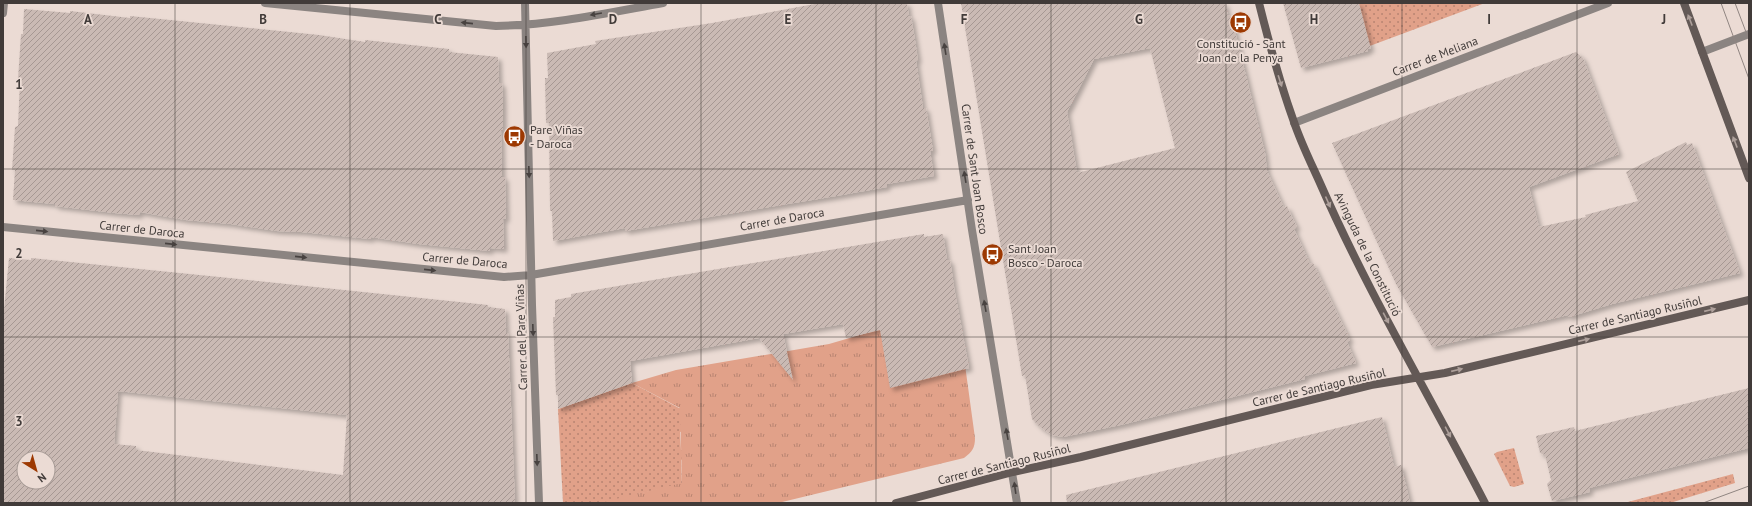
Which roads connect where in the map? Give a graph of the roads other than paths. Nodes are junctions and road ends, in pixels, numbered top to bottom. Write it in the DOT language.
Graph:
graph roads {
  1 [pos="4,3"];
  2 [pos="265,3"];
  3 [pos="525,3"];
  4 [pos="662,3"];
  5 [pos="938,3"];
  6 [pos="1259,3"];
  7 [pos="1608,3"];
  8 [pos="1684,3"];
  9 [pos="3,13"];
  10 [pos="525,25"];
  11 [pos="1749,34"];
  12 [pos="1702,52"];
  13 [pos="1294,123"];
  14 [pos="1749,178"];
  15 [pos="968,200"];
  16 [pos="3,228"];
  17 [pos="531,275"];
  18 [pos="1749,300"];
  19 [pos="1419,379"];
  20 [pos="1013,472"];
  21 [pos="539,503"];
  22 [pos="896,503"];
  23 [pos="1017,503"];
  24 [pos="1485,503"];
  1 -- 9 [label="street"];
  10 -- 2 [label="street, one-way"];
  3 -- 10 [label="street, Carrer del Pare Viñas"];
  4 -- 10 [label="street, one-way"];
  15 -- 5 [label="street, Carrer de Sant Joan Bosco, one-way"];
  6 -- 13 [label="street, Avinguda de la Constitució, one-way"];
  7 -- 13 [label="street, Carrer de Meliana"];
  12 -- 8 [label="street, one-way"];
  10 -- 17 [label="street, Carrer del Pare Viñas, one-way"];
  11 -- 12 [label="street"];
  14 -- 12 [label="street, one-way"];
  13 -- 19 [label="street, Avinguda de la Constitució, one-way"];
  15 -- 17 [label="street, Carrer de Daroca"];
  20 -- 15 [label="street, Carrer de Sant Joan Bosco, one-way"];
  16 -- 17 [label="street, Carrer de Daroca, one-way"];
  17 -- 21 [label="street, Carrer del Pare Viñas, one-way"];
  19 -- 18 [label="street, Carrer de Santiago Rusiñol, one-way"];
  19 -- 20 [label="street, Carrer de Santiago Rusiñol"];
  19 -- 24 [label="street, Avinguda de la Constitució, one-way"];
  20 -- 22 [label="street, Carrer de Santiago Rusiñol"];
  23 -- 20 [label="street, Carrer de Sant Joan Bosco, one-way"];
}
